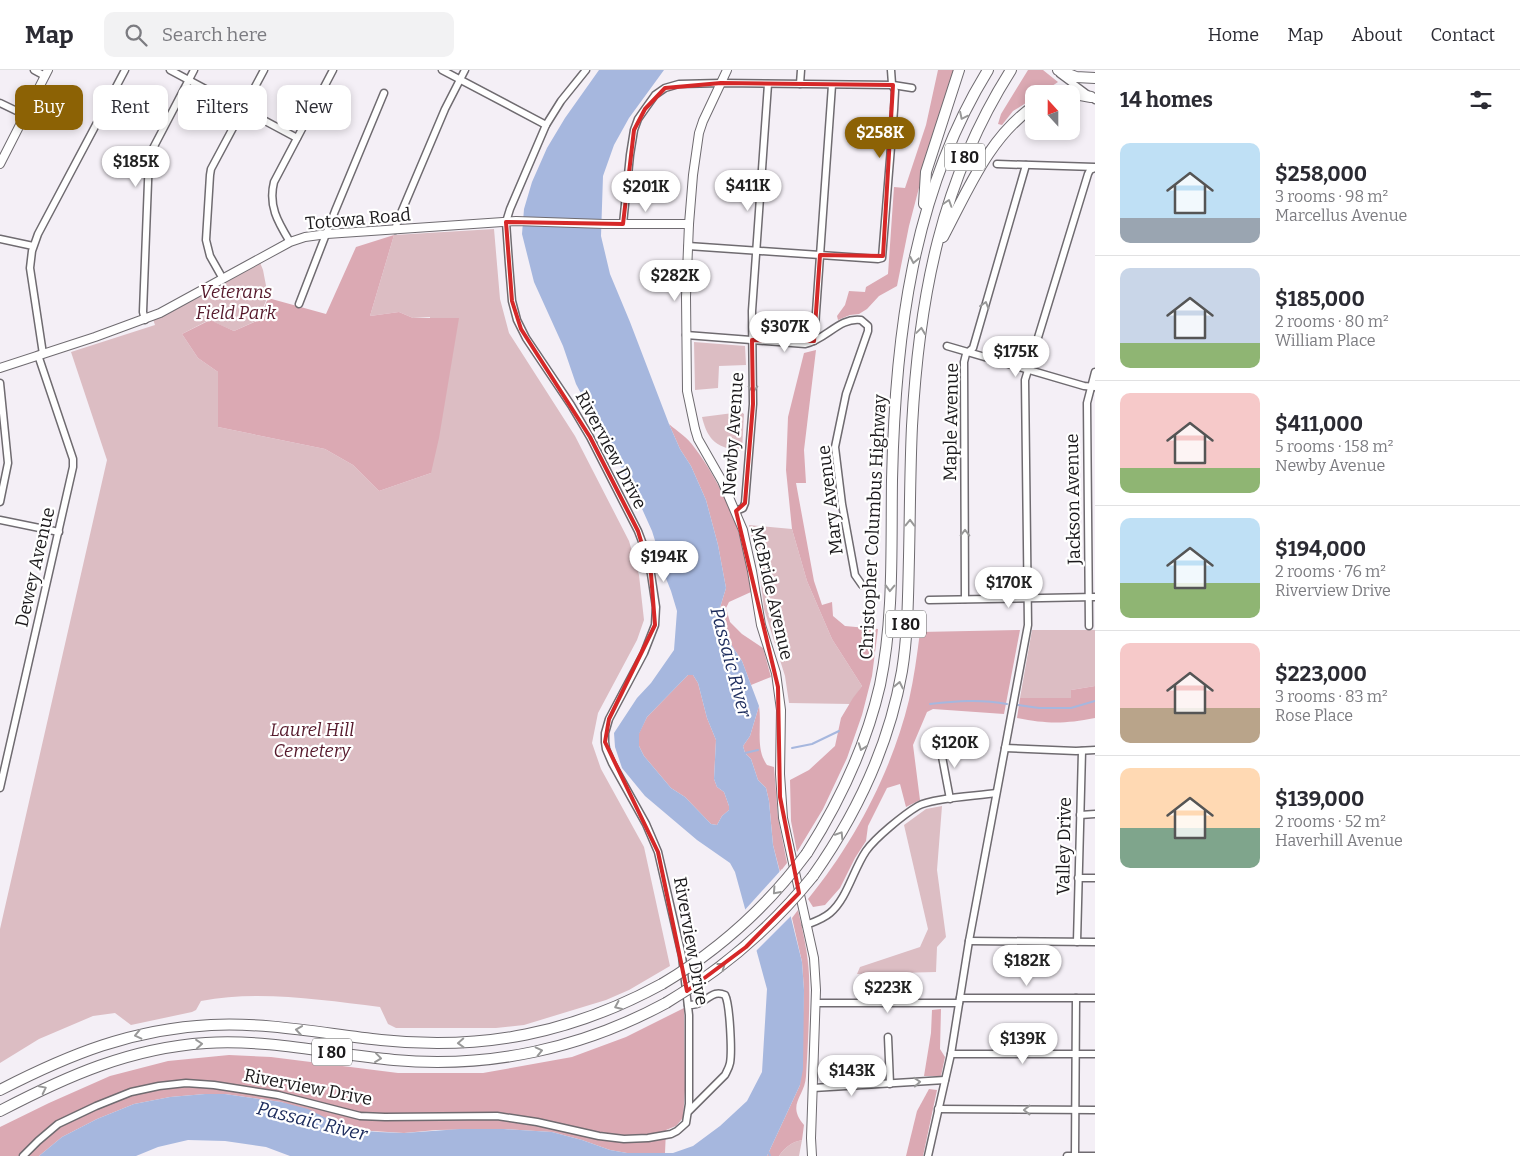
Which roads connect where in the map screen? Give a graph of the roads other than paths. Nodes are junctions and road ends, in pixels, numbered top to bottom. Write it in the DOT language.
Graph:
graph roads {
  1 [pos="34,70"];
  2 [pos="125,70"];
  3 [pos="170,70"];
  4 [pos="194,70"];
  5 [pos="264,70"];
  6 [pos="333,70"];
  7 [pos="442,70"];
  8 [pos="465,70"];
  9 [pos="727,70"];
  10 [pos="801,70"];
  11 [pos="891,70"];
  12 [pos="959,70"];
  13 [pos="988,70"];
  14 [pos="1011,70"];
  15 [pos="1056,70"];
  16 [pos="582,71"];
  17 [pos="47,73"];
  18 [pos="1095,78"];
  19 [pos="189,80"];
  20 [pos="460,80"];
  21 [pos="721,83"];
  22 [pos="768,84"];
  23 [pos="800,84"];
  24 [pos="41,85"];
  25 [pos="198,85"];
  26 [pos="256,85"];
  27 [pos="832,85"];
  28 [pos="893,86"];
  29 [pos="912,88"];
  30 [pos="384,93"];
  31 [pos="1080,95"];
  32 [pos="1093,99"];
  33 [pos="0,103"];
  34 [pos="15,110"];
  35 [pos="1025,113"];
  36 [pos="267,122"];
  37 [pos="546,125"];
  38 [pos="17,130"];
  39 [pos="232,130"];
  40 [pos="297,138"];
  41 [pos="0,164"];
  42 [pos="997,164"];
  43 [pos="1026,165"];
  44 [pos="1095,167"];
  45 [pos="506,222"];
  46 [pos="622,224"];
  47 [pos="689,224"];
  48 [pos="922,224"];
  49 [pos="395,230"];
  50 [pos="327,234"];
  51 [pos="0,239"];
  52 [pos="290,242"];
  53 [pos="33,246"];
  54 [pos="688,246"];
  55 [pos="935,250"];
  56 [pos="756,251"];
  57 [pos="820,255"];
  58 [pos="223,279"];
  59 [pos="300,304"];
  60 [pos="145,320"];
  61 [pos="686,335"];
  62 [pos="752,340"];
  63 [pos="814,341"];
  64 [pos="947,346"];
  65 [pos="969,352"];
  66 [pos="41,354"];
  67 [pos="0,368"];
  68 [pos="1028,370"];
  69 [pos="1095,372"];
  70 [pos="0,383"];
  71 [pos="1093,387"];
  72 [pos="0,502"];
  73 [pos="736,511"];
  74 [pos="0,520"];
  75 [pos="59,532"];
  76 [pos="862,585"];
  77 [pos="1092,597"];
  78 [pos="1028,598"];
  79 [pos="965,599"];
  80 [pos="929,600"];
  81 [pos="1089,626"];
  82 [pos="944,737"];
  83 [pos="1005,748"];
  84 [pos="1095,750"];
  85 [pos="1082,751"];
  86 [pos="0,788"];
  87 [pos="996,793"];
  88 [pos="950,799"];
  89 [pos="1095,814"];
  90 [pos="1080,815"];
  91 [pos="1078,878"];
  92 [pos="1095,878"];
  93 [pos="806,925"];
  94 [pos="969,941"];
  95 [pos="1077,942"];
  96 [pos="1095,942"];
  97 [pos="1076,998"];
  98 [pos="1095,998"];
  99 [pos="960,1001"];
  100 [pos="816,1003"];
  101 [pos="688,1005"];
  102 [pos="888,1037"];
  103 [pos="951,1054"];
  104 [pos="1076,1054"];
  105 [pos="1095,1054"];
  106 [pos="945,1080"];
  107 [pos="890,1084"];
  108 [pos="814,1088"];
  109 [pos="0,1090"];
  110 [pos="938,1109"];
  111 [pos="1076,1110"];
  112 [pos="1095,1110"];
  113 [pos="0,1111"];
  114 [pos="689,1111"];
  115 [pos="811,1138"];
  116 [pos="23,1156"];
  117 [pos="806,1156"];
  118 [pos="812,1156"];
  119 [pos="928,1156"];
  120 [pos="1067,1156"];
  121 [pos="1075,1156"];
  122 [pos="1095,1156"];
  1 -- 17 [label="street"];
  2 -- 53 [label="street, Dewey Avenue"];
  3 -- 19 [label="street"];
  4 -- 19 [label="street"];
  5 -- 26 [label="street"];
  6 -- 40 [label="street"];
  7 -- 20 [label="street"];
  8 -- 20 [label="street"];
  9 -- 21 [label="main road, McBride Avenue"];
  10 -- 23 [label="street"];
  11 -- 28 [label="street"];
  12 -- 48 [label="highway"];
  13 -- 48 [label="highway, Christopher Columbus Highway / I 80, one-way"];
  55 -- 14 [label="highway, Christopher Columbus Highway / I 80, one-way"];
  15 -- 18 [label="highway"];
  15 -- 32 [label="street"];
  16 -- 37 [label="street"];
  17 -- 24 [label="main road"];
  19 -- 25 [label="street"];
  19 -- 60 [label="street"];
  20 -- 37 [label="street"];
  20 -- 49 [label="street"];
  21 -- 22 [label="street"];
  21 -- 46 [label="street"];
  21 -- 47 [label="main road, McBride Avenue"];
  22 -- 23 [label="street"];
  22 -- 56 [label="street, Newby Avenue"];
  23 -- 27 [label="street"];
  27 -- 28 [label="street"];
  27 -- 57 [label="street"];
  28 -- 29 [label="street"];
  28 -- 57 [label="street"];
  30 -- 50 [label="street"];
  31 -- 32 [label="highway"];
  33 -- 34 [label="street"];
  35 -- 55 [label="highway"];
  36 -- 40 [label="street"];
  37 -- 45 [label="street"];
  38 -- 41 [label="main road"];
  39 -- 58 [label="street"];
  40 -- 52 [label="street"];
  42 -- 43 [label="street"];
  43 -- 44 [label="street"];
  65 -- 43 [label="street, Maple Avenue, one-way"];
  44 -- 68 [label="street"];
  45 -- 46 [label="main road, Totowa Road"];
  45 -- 49 [label="main road, Totowa Road"];
  45 -- 101 [label="street, Riverview Drive"];
  46 -- 47 [label="main road, Totowa Road"];
  47 -- 54 [label="main road, McBride Avenue"];
  48 -- 109 [label="highway, Christopher Columbus Highway / I 80, one-way, bridge"];
  49 -- 50 [label="main road, Totowa Road"];
  50 -- 52 [label="main road, Totowa Road"];
  50 -- 59 [label="street"];
  51 -- 53 [label="street"];
  52 -- 58 [label="main road, Totowa Road"];
  53 -- 66 [label="street, Dewey Avenue"];
  54 -- 56 [label="street"];
  54 -- 61 [label="main road, McBride Avenue"];
  113 -- 55 [label="highway, Christopher Columbus Highway / I 80, one-way, bridge"];
  56 -- 57 [label="street"];
  56 -- 62 [label="street, Newby Avenue"];
  57 -- 63 [label="street"];
  58 -- 60 [label="main road, Totowa Road"];
  60 -- 66 [label="main road, Totowa Road"];
  61 -- 62 [label="street"];
  61 -- 73 [label="main road, McBride Avenue"];
  62 -- 63 [label="street"];
  62 -- 73 [label="street, Newby Avenue, one-way"];
  63 -- 76 [label="street, Mary Avenue"];
  64 -- 65 [label="street"];
  65 -- 68 [label="street"];
  79 -- 65 [label="street, Maple Avenue, one-way"];
  66 -- 67 [label="main road, Totowa Road"];
  66 -- 75 [label="street, Dewey Avenue"];
  68 -- 71 [label="street"];
  68 -- 78 [label="street"];
  69 -- 71 [label="street, Jackson Avenue"];
  70 -- 72 [label="street"];
  71 -- 77 [label="street, Jackson Avenue"];
  73 -- 93 [label="main road, McBride Avenue"];
  74 -- 75 [label="street"];
  75 -- 86 [label="street, Dewey Avenue"];
  77 -- 78 [label="street"];
  77 -- 81 [label="street, Jackson Avenue"];
  78 -- 79 [label="street"];
  78 -- 83 [label="street"];
  79 -- 80 [label="street"];
  82 -- 88 [label="street"];
  83 -- 85 [label="street"];
  83 -- 87 [label="street"];
  84 -- 85 [label="street"];
  85 -- 90 [label="street, Valley Drive"];
  87 -- 88 [label="street"];
  87 -- 94 [label="street"];
  88 -- 93 [label="street"];
  89 -- 90 [label="street"];
  90 -- 91 [label="street, Valley Drive"];
  91 -- 92 [label="street"];
  91 -- 95 [label="street, Valley Drive"];
  93 -- 100 [label="main road, McBride Avenue"];
  94 -- 95 [label="street"];
  94 -- 99 [label="street"];
  95 -- 96 [label="street"];
  97 -- 98 [label="street"];
  97 -- 99 [label="street"];
  97 -- 104 [label="street"];
  99 -- 100 [label="street"];
  99 -- 103 [label="street"];
  100 -- 108 [label="main road, McBride Avenue"];
  101 -- 114 [label="street, Riverview Drive"];
  101 -- 114 [label="street"];
  102 -- 107 [label="street"];
  103 -- 104 [label="street"];
  103 -- 106 [label="street"];
  104 -- 105 [label="street"];
  104 -- 111 [label="street"];
  107 -- 106 [label="street, one-way"];
  106 -- 110 [label="street"];
  107 -- 108 [label="street"];
  108 -- 115 [label="main road, McBride Avenue"];
  111 -- 110 [label="street, one-way"];
  110 -- 119 [label="street"];
  111 -- 112 [label="street"];
  111 -- 121 [label="street"];
  114 -- 116 [label="street, Riverview Drive"];
  115 -- 117 [label="main road, McBride Avenue"];
  115 -- 118 [label="main road, McBride Avenue"];
  120 -- 121 [label="street"];
  121 -- 122 [label="street"];
}
